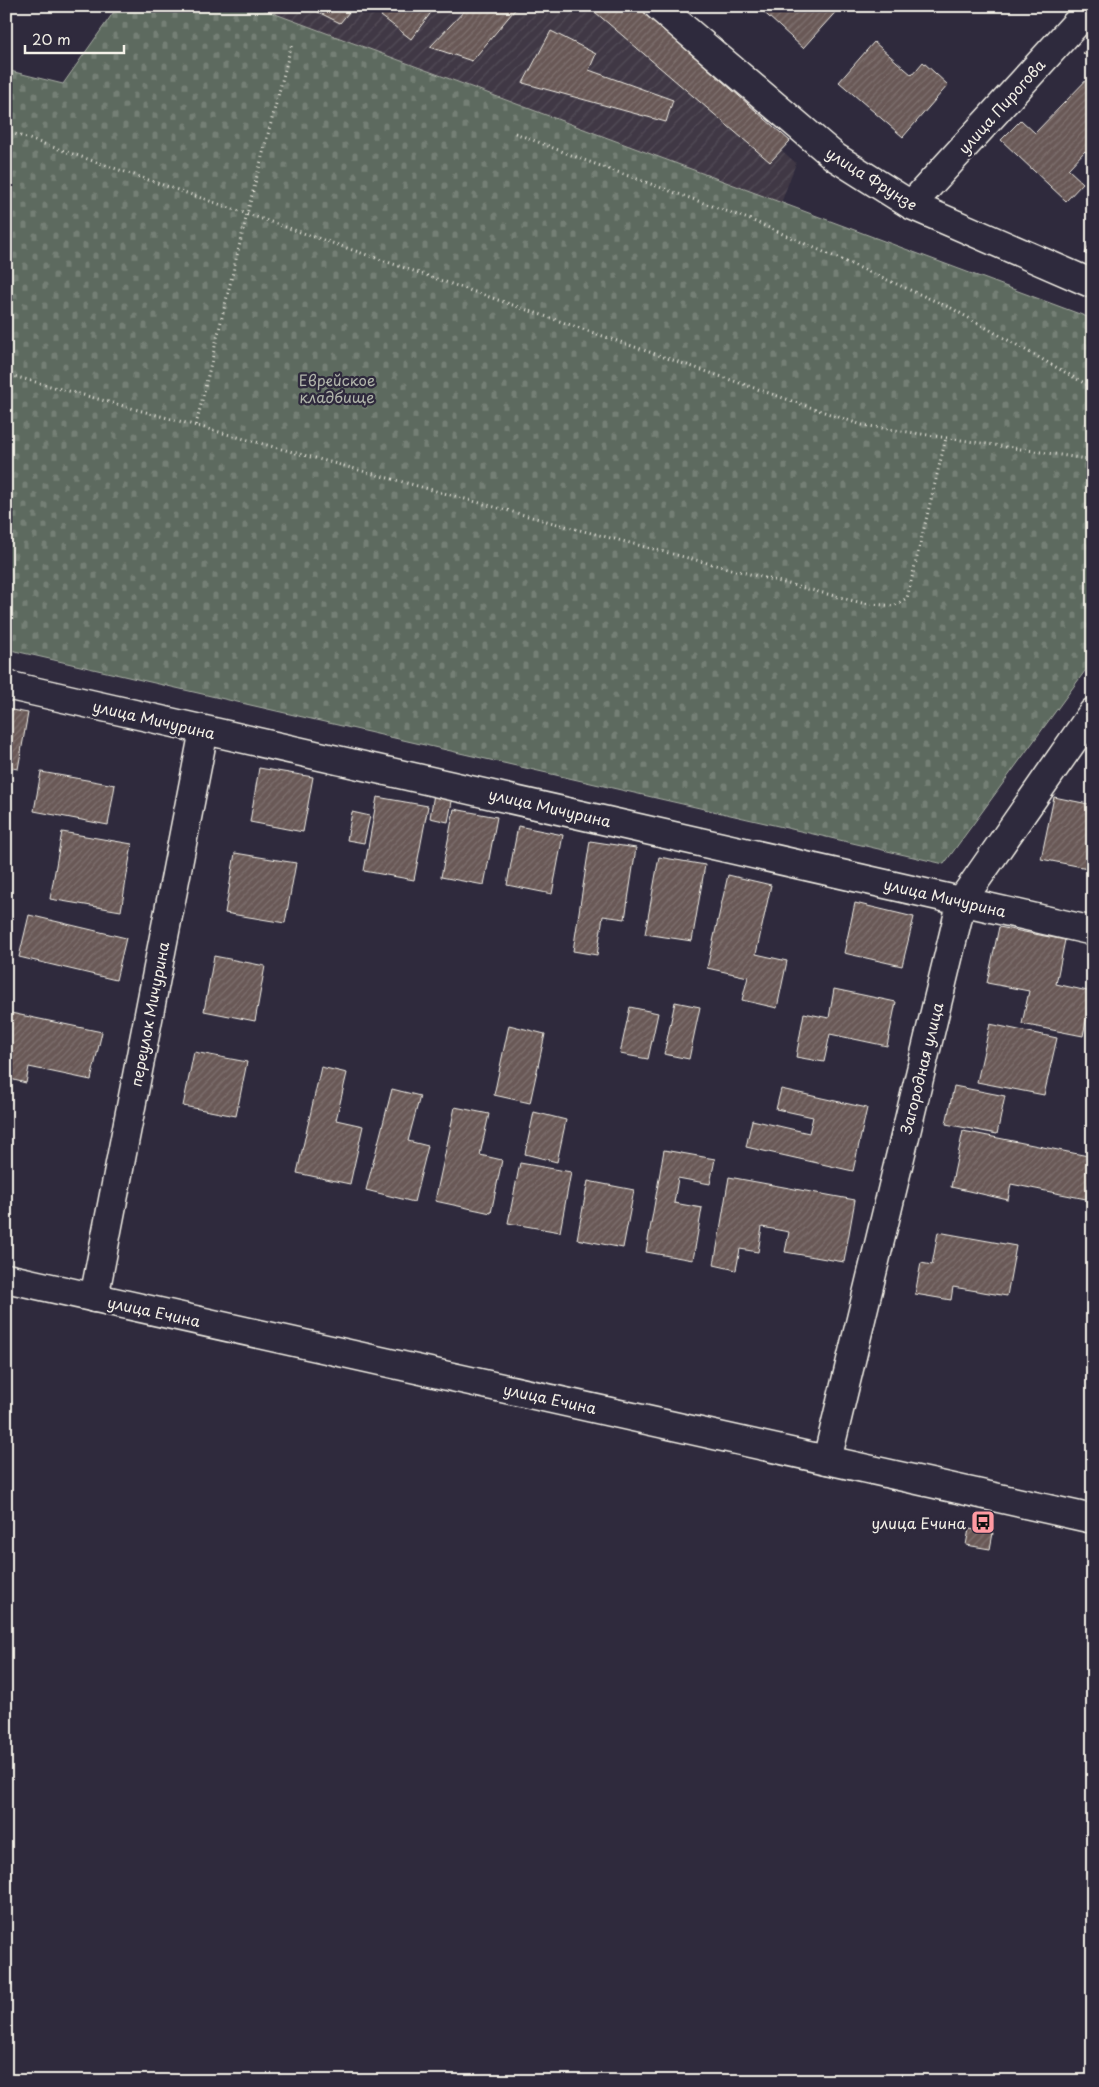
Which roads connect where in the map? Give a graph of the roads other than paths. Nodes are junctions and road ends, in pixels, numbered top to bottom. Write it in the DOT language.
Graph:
graph roads {
  1 [pos="658,6"];
  2 [pos="1092,6"];
  3 [pos="911,205"];
  4 [pos="1093,284"];
  5 [pos="6,685"];
  6 [pos="1093,712"];
  7 [pos="204,730"];
  8 [pos="962,900"];
  9 [pos="1093,931"];
  10 [pos="6,1278"];
  11 [pos="94,1298"];
  12 [pos="827,1460"];
  13 [pos="1093,1519"];
  1 -- 3 [label="street, улица Фрунзе"];
  2 -- 3 [label="street, улица Пирогова"];
  3 -- 4 [label="street, улица Фрунзе"];
  5 -- 7 [label="street, улица Мичурина"];
  6 -- 8 [label="street, Загородная улица"];
  7 -- 8 [label="street, улица Мичурина"];
  7 -- 11 [label="street, переулок Мичурина"];
  8 -- 9 [label="street, улица Мичурина"];
  8 -- 12 [label="street, Загородная улица"];
  10 -- 11 [label="street, улица Ечина"];
  11 -- 12 [label="street, улица Ечина"];
  12 -- 13 [label="street, улица Ечина"];
}
